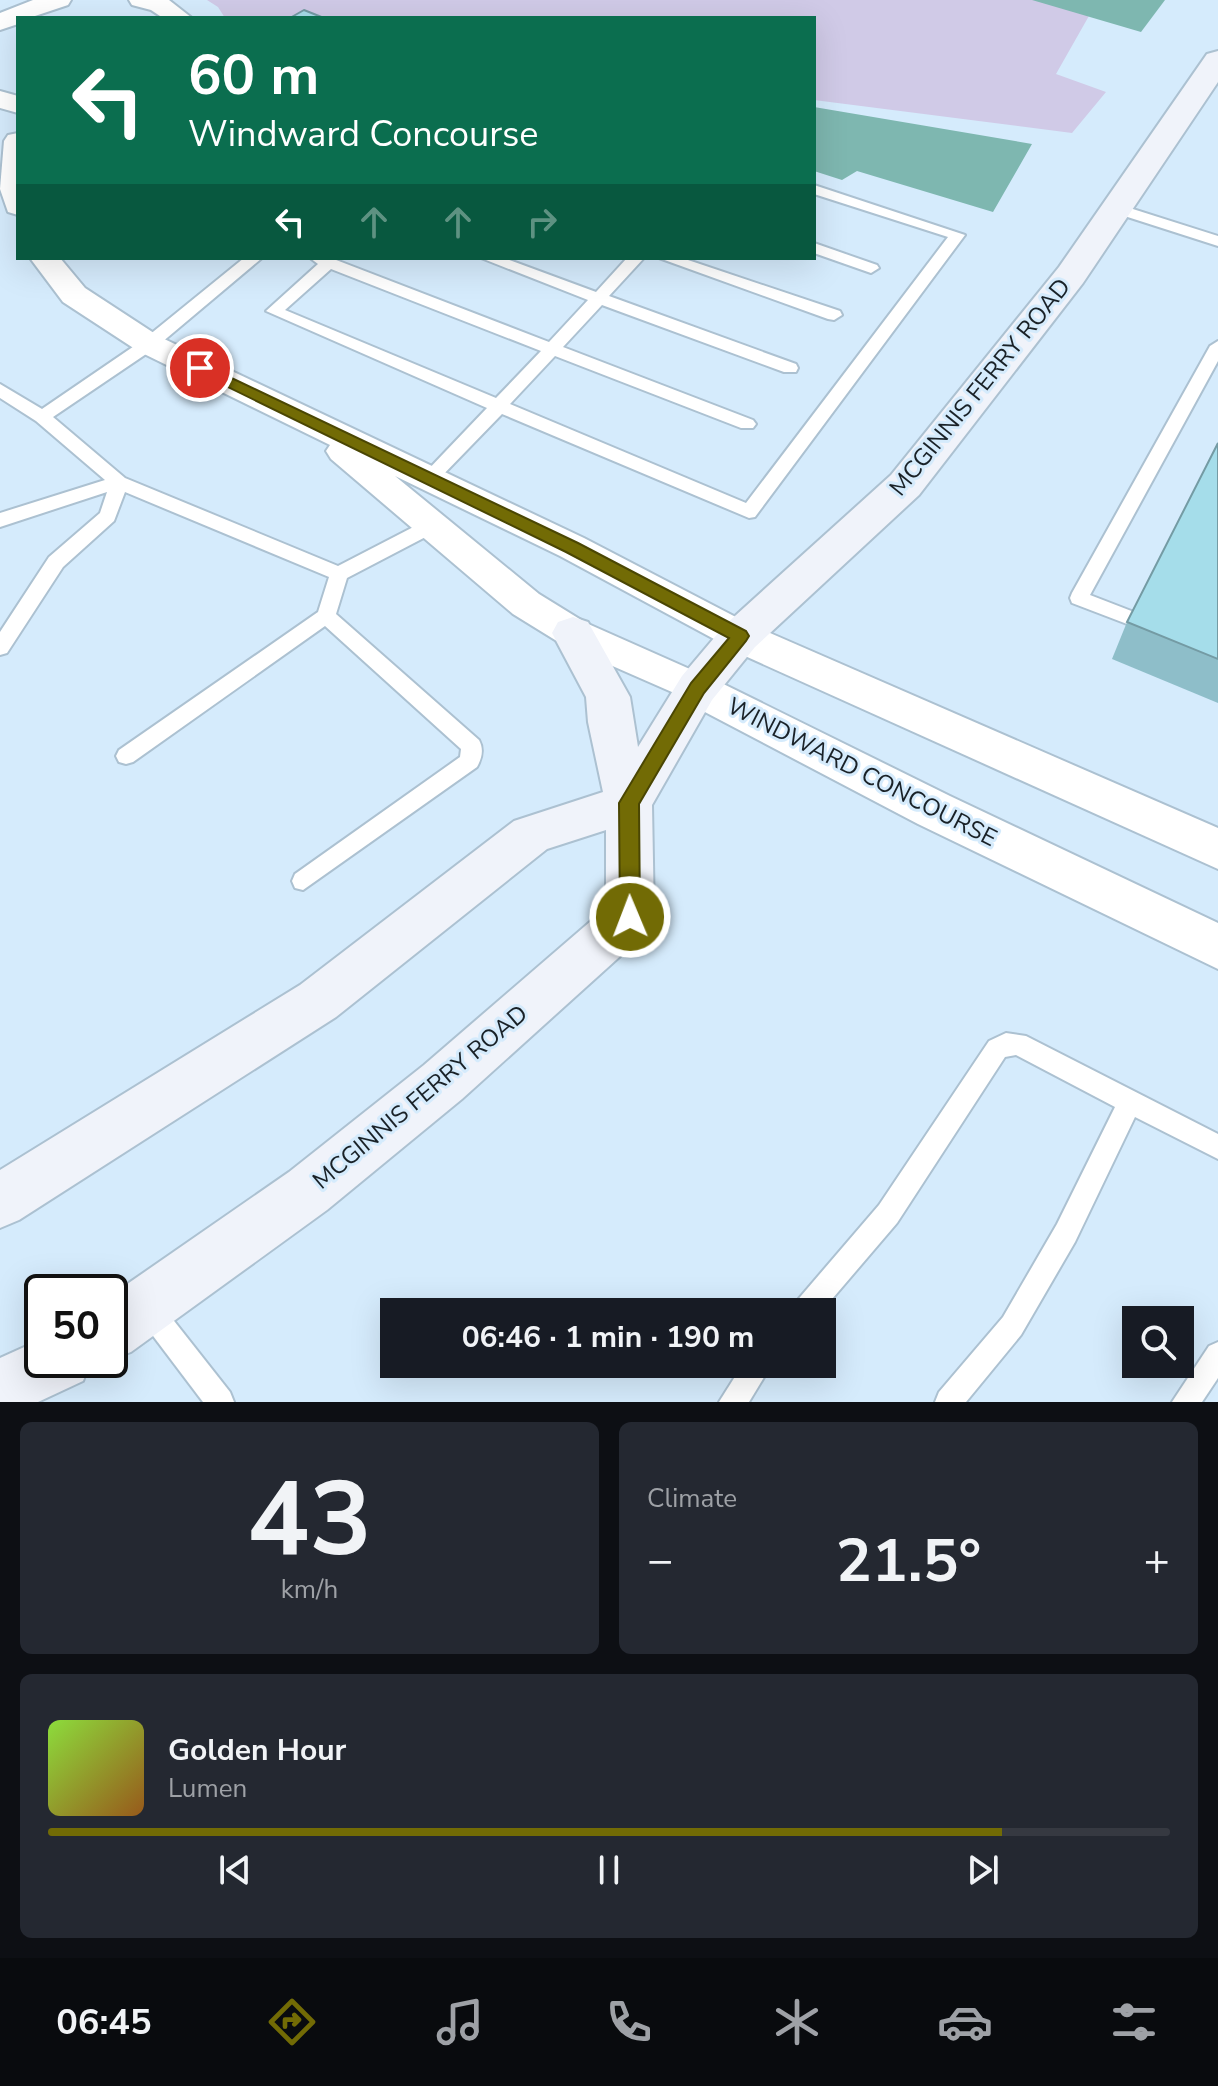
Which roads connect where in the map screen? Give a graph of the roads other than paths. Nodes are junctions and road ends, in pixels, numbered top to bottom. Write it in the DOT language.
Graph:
graph roads {
  1 [pos="2,0"];
  2 [pos="59,0"];
  3 [pos="141,0"];
  4 [pos="26,10"];
  5 [pos="177,16"];
  6 [pos="0,23"];
  7 [pos="1218,60"];
  8 [pos="16,158"];
  9 [pos="816,190"];
  10 [pos="16,197"];
  11 [pos="1117,209"];
  12 [pos="1218,241"];
  13 [pos="816,249"];
  14 [pos="47,260"];
  15 [pos="252,260"];
  16 [pos="324,260"];
  17 [pos="494,260"];
  18 [pos="634,260"];
  19 [pos="673,260"];
  20 [pos="871,268"];
  21 [pos="598,299"];
  22 [pos="834,315"];
  23 [pos="149,344"];
  24 [pos="1218,346"];
  25 [pos="554,347"];
  26 [pos="790,368"];
  27 [pos="0,390"];
  28 [pos="499,406"];
  29 [pos="288,408"];
  30 [pos="42,417"];
  31 [pos="747,424"];
  32 [pos="430,478"];
  33 [pos="119,482"];
  34 [pos="0,520"];
  35 [pos="431,526"];
  36 [pos="339,574"];
  37 [pos="326,616"];
  38 [pos="1127,617"];
  39 [pos="573,633"];
  40 [pos="740,636"];
  41 [pos="0,648"];
  42 [pos="697,688"];
  43 [pos="126,756"];
  44 [pos="629,803"];
  45 [pos="1218,849"];
  46 [pos="303,881"];
  47 [pos="1218,947"];
  48 [pos="1130,1102"];
  49 [pos="1218,1147"];
  50 [pos="0,1201"];
  51 [pos="816,1298"];
  52 [pos="128,1319"];
  53 [pos="1218,1355"];
  54 [pos="24,1378"];
  55 [pos="749,1378"];
  56 [pos="0,1389"];
  57 [pos="220,1402"];
  58 [pos="733,1402"];
  59 [pos="949,1402"];
  60 [pos="1186,1402"];
  1 -- 4 [label="street"];
  2 -- 4 [label="street"];
  3 -- 5 [label="street"];
  4 -- 6 [label="street"];
  7 -- 11 [label="main road, MCGINNIS FERRY ROAD"];
  8 -- 10 [label="street"];
  9 -- 28 [label="lane"];
  11 -- 12 [label="lane"];
  11 -- 40 [label="main road, MCGINNIS FERRY ROAD"];
  13 -- 20 [label="lane"];
  14 -- 23 [label="street, WINDWARD CONCOURSE"];
  15 -- 23 [label="lane"];
  16 -- 25 [label="lane"];
  16 -- 28 [label="lane"];
  17 -- 21 [label="lane"];
  18 -- 21 [label="lane"];
  19 -- 22 [label="lane"];
  21 -- 25 [label="lane"];
  21 -- 26 [label="lane"];
  23 -- 29 [label="street, WINDWARD CONCOURSE"];
  23 -- 30 [label="lane"];
  24 -- 38 [label="lane"];
  25 -- 28 [label="lane"];
  25 -- 31 [label="lane"];
  27 -- 30 [label="lane"];
  28 -- 32 [label="lane"];
  29 -- 32 [label="street, WINDWARD CONCOURSE"];
  29 -- 35 [label="street, WINDWARD CONCOURSE"];
  30 -- 33 [label="lane"];
  32 -- 40 [label="street, WINDWARD CONCOURSE"];
  33 -- 34 [label="lane"];
  33 -- 36 [label="lane"];
  33 -- 41 [label="lane"];
  35 -- 36 [label="lane"];
  35 -- 39 [label="street, WINDWARD CONCOURSE"];
  36 -- 37 [label="lane"];
  37 -- 43 [label="lane"];
  37 -- 46 [label="lane"];
  39 -- 42 [label="street, WINDWARD CONCOURSE"];
  39 -- 44 [label="main road"];
  40 -- 42 [label="main road, MCGINNIS FERRY ROAD"];
  40 -- 45 [label="street, WINDWARD CONCOURSE"];
  42 -- 44 [label="main road, MCGINNIS FERRY ROAD"];
  42 -- 47 [label="street, WINDWARD CONCOURSE"];
  44 -- 50 [label="main road"];
  44 -- 52 [label="main road, MCGINNIS FERRY ROAD"];
  48 -- 49 [label="lane"];
  48 -- 51 [label="lane"];
  48 -- 59 [label="lane"];
  52 -- 57 [label="lane"];
  53 -- 60 [label="lane"];
  54 -- 56 [label="main road"];
  55 -- 58 [label="lane"];
}
